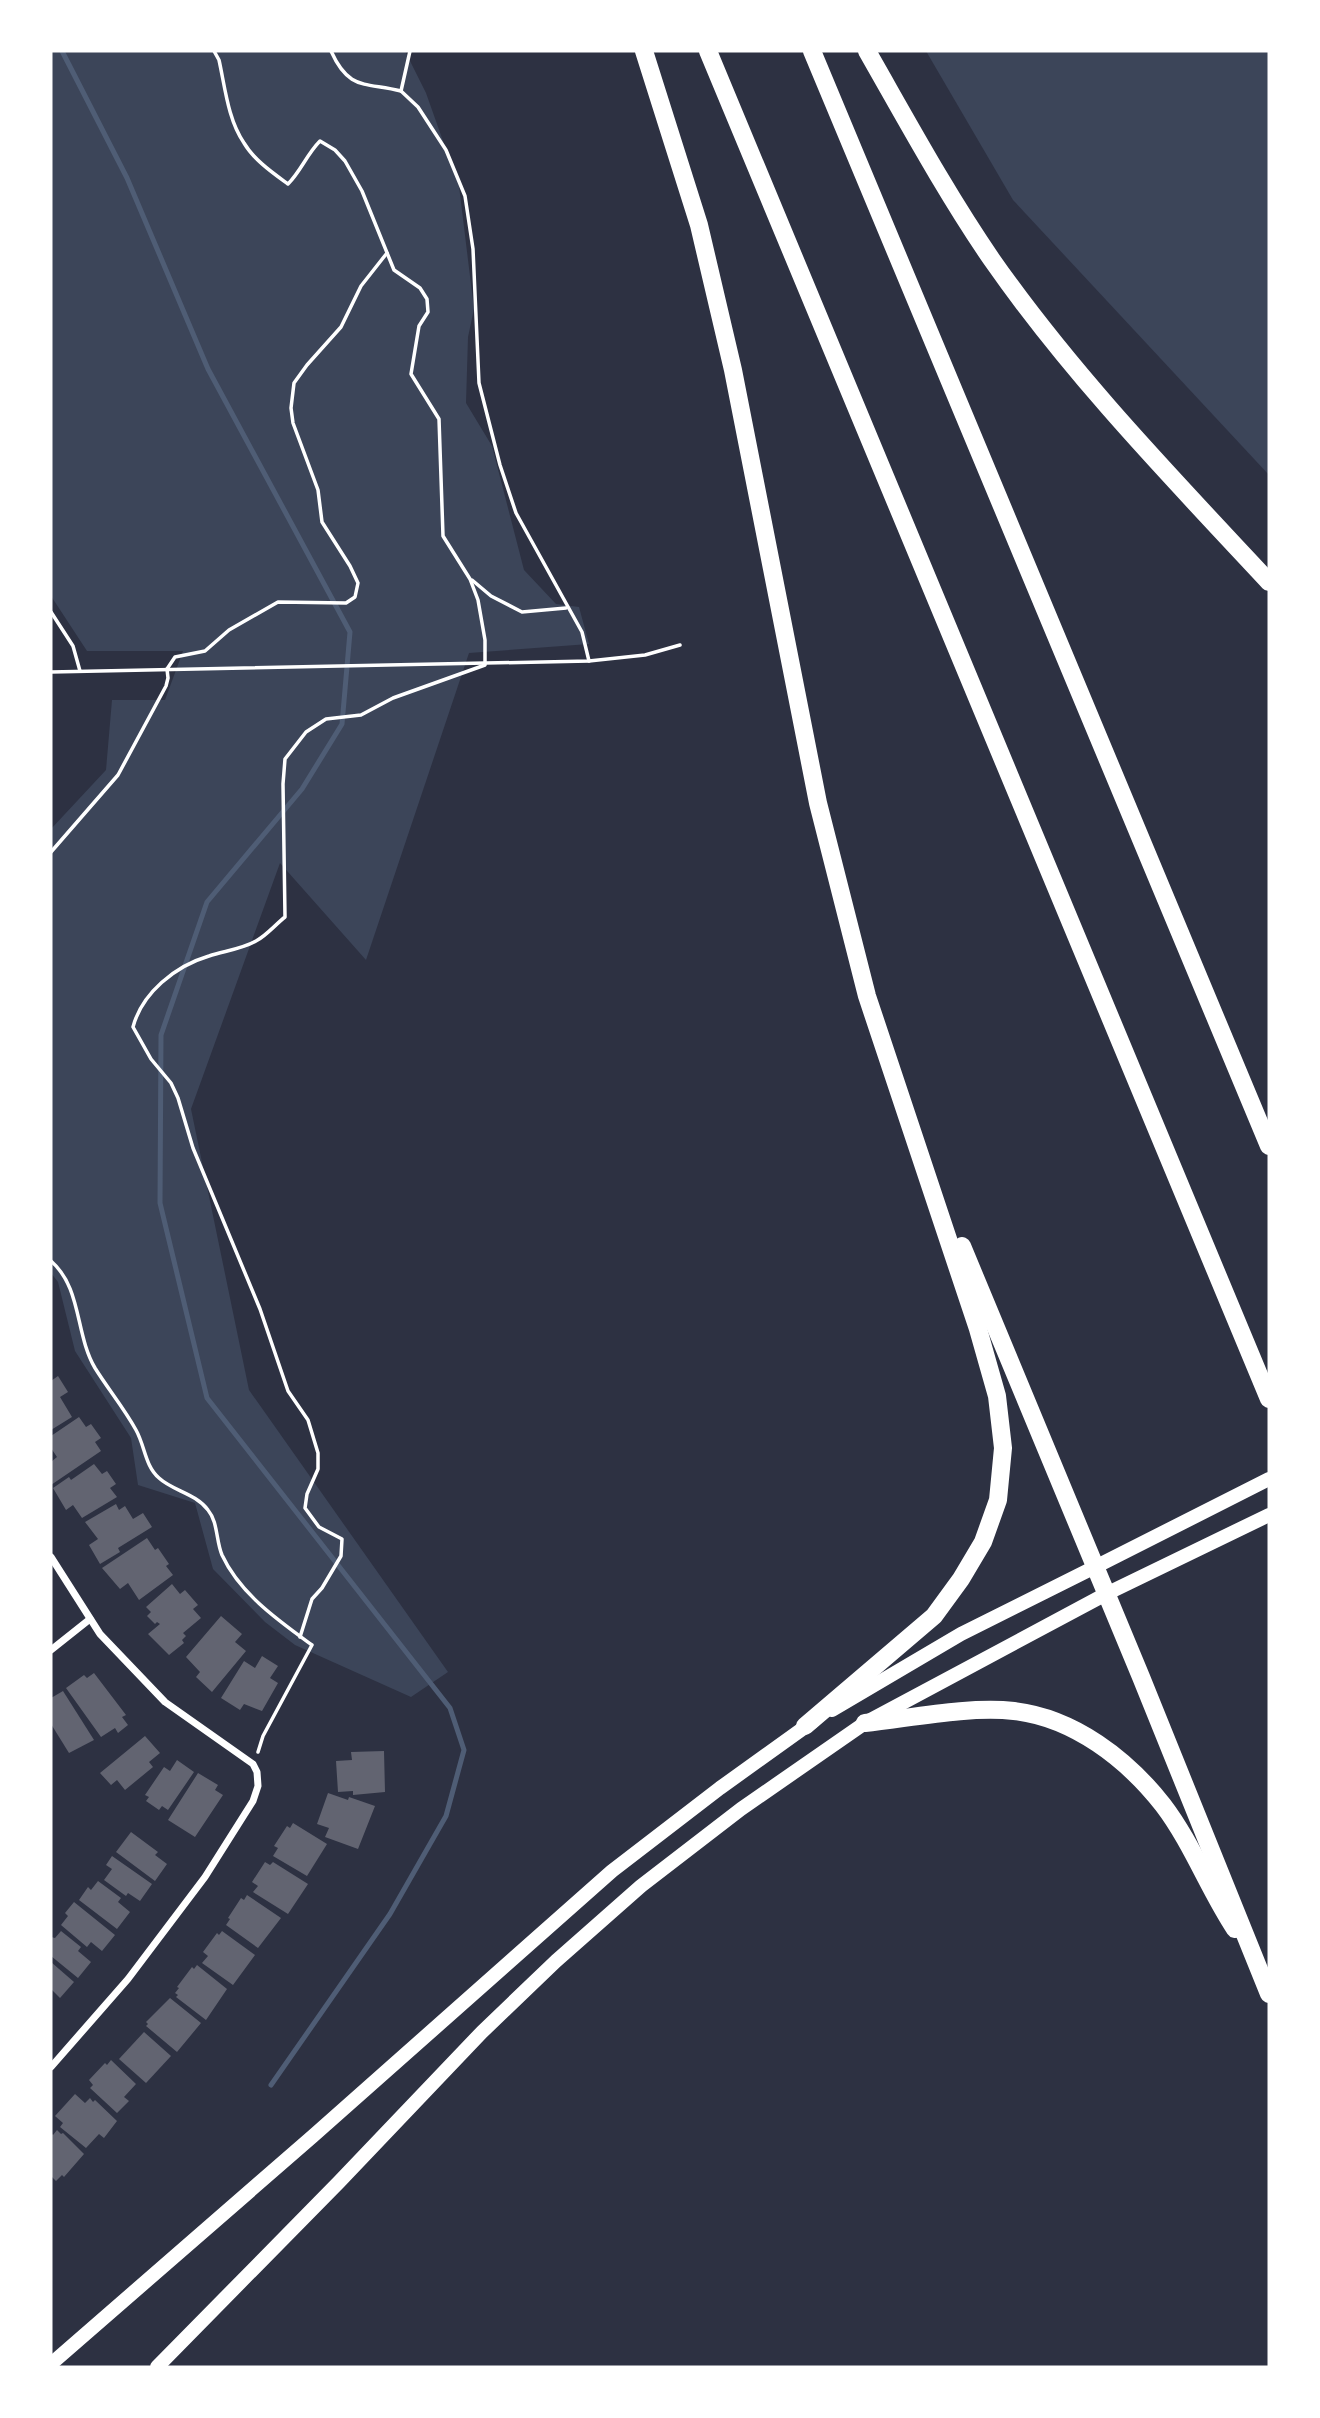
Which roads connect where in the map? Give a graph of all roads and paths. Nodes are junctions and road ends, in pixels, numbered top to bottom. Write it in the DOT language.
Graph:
graph roads {
  1 [pos="214,51"];
  2 [pos="331,51"];
  3 [pos="410,51"];
  4 [pos="644,51"];
  5 [pos="708,51"];
  6 [pos="812,51"];
  7 [pos="867,51"];
  8 [pos="401,90"];
  9 [pos="387,253"];
  10 [pos="470,579"];
  11 [pos="1269,582"];
  12 [pos="567,608"];
  13 [pos="51,612"];
  14 [pos="680,645"];
  15 [pos="589,662"];
  16 [pos="485,665"];
  17 [pos="167,669"];
  18 [pos="80,671"];
  19 [pos="51,672"];
  20 [pos="51,852"];
  21 [pos="910,1121"];
  22 [pos="1269,1146"];
  23 [pos="51,1261"];
  24 [pos="1269,1399"];
  25 [pos="1269,1479"];
  26 [pos="1269,1515"];
  27 [pos="51,1557"];
  28 [pos="1095,1567"];
  29 [pos="1106,1594"];
  30 [pos="90,1619"];
  31 [pos="300,1637"];
  32 [pos="51,1650"];
  33 [pos="865,1723"];
  34 [pos="805,1726"];
  35 [pos="253,1764"];
  36 [pos="1256,1962"];
  37 [pos="1269,1994"];
  38 [pos="51,2067"];
  39 [pos="51,2364"];
  40 [pos="157,2367"];
  1 -- 9 [label="path"];
  2 -- 8 [label="path"];
  3 -- 8 [label="path"];
  4 -- 21 [label="highway"];
  5 -- 24 [label="highway"];
  6 -- 22 [label="highway"];
  7 -- 11 [label="highway"];
  8 -- 12 [label="path"];
  9 -- 10 [label="path"];
  9 -- 17 [label="path"];
  10 -- 12 [label="path"];
  10 -- 16 [label="path"];
  12 -- 15 [label="path"];
  13 -- 18 [label="path"];
  14 -- 15 [label="path"];
  15 -- 16 [label="path"];
  16 -- 17 [label="path"];
  16 -- 31 [label="path"];
  17 -- 18 [label="path"];
  17 -- 20 [label="path"];
  18 -- 19 [label="path"];
  21 -- 28 [label="highway"];
  21 -- 34 [label="highway"];
  23 -- 31 [label="path"];
  25 -- 28 [label="main road"];
  26 -- 29 [label="main road"];
  27 -- 30 [label="street"];
  28 -- 29 [label="highway"];
  28 -- 34 [label="main road"];
  29 -- 33 [label="main road"];
  29 -- 36 [label="highway"];
  30 -- 32 [label="street"];
  30 -- 35 [label="street"];
  31 -- 35 [label="path"];
  33 -- 36 [label="highway"];
  33 -- 40 [label="main road"];
  34 -- 39 [label="main road"];
  35 -- 38 [label="street"];
  36 -- 37 [label="highway"];
}
